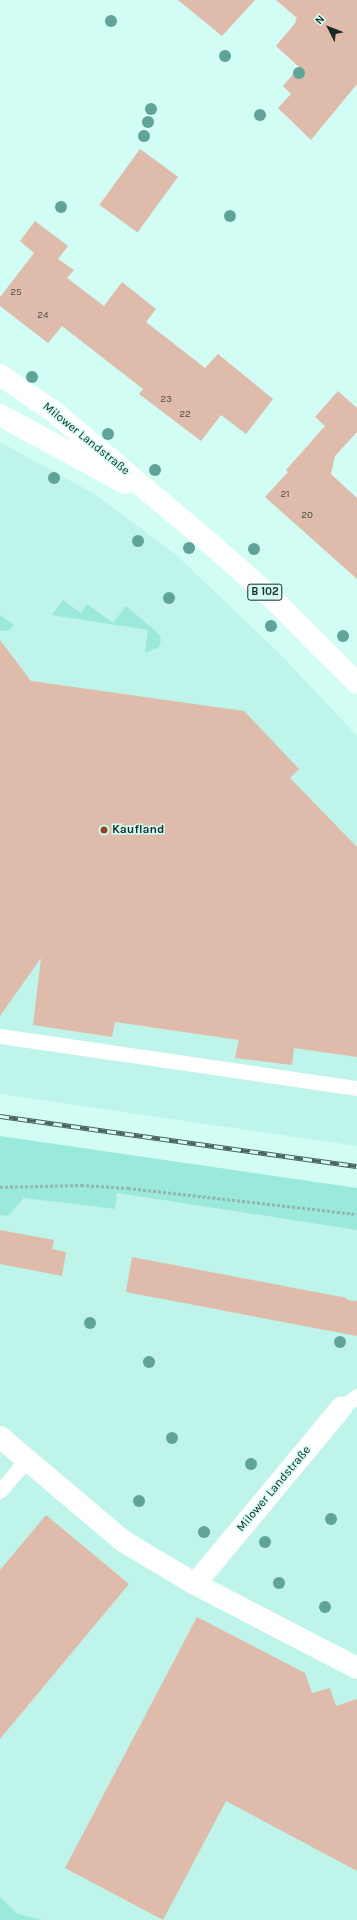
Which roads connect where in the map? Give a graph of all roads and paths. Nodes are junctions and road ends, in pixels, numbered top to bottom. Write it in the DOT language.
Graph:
graph roads {
  1 [pos="0,375"];
  2 [pos="0,415"];
  3 [pos="168,507"];
  4 [pos="357,683"];
  5 [pos="0,1036"];
  6 [pos="357,1088"];
  7 [pos="0,1187"];
  8 [pos="357,1214"];
  9 [pos="349,1402"];
  10 [pos="0,1437"];
  11 [pos="27,1459"];
  12 [pos="0,1491"];
  13 [pos="195,1584"];
  14 [pos="357,1668"];
  1 -- 3 [label="main road, Milower Landstraße / B 102"];
  2 -- 3 [label="main road, Milower Landstraße / B 102"];
  3 -- 4 [label="main road, Milower Landstraße / B 102"];
  5 -- 6 [label="lane"];
  7 -- 8 [label="path"];
  9 -- 13 [label="main road, Milower Landstraße"];
  10 -- 11 [label="main road"];
  11 -- 12 [label="lane"];
  11 -- 13 [label="main road"];
  13 -- 14 [label="main road"];
}
